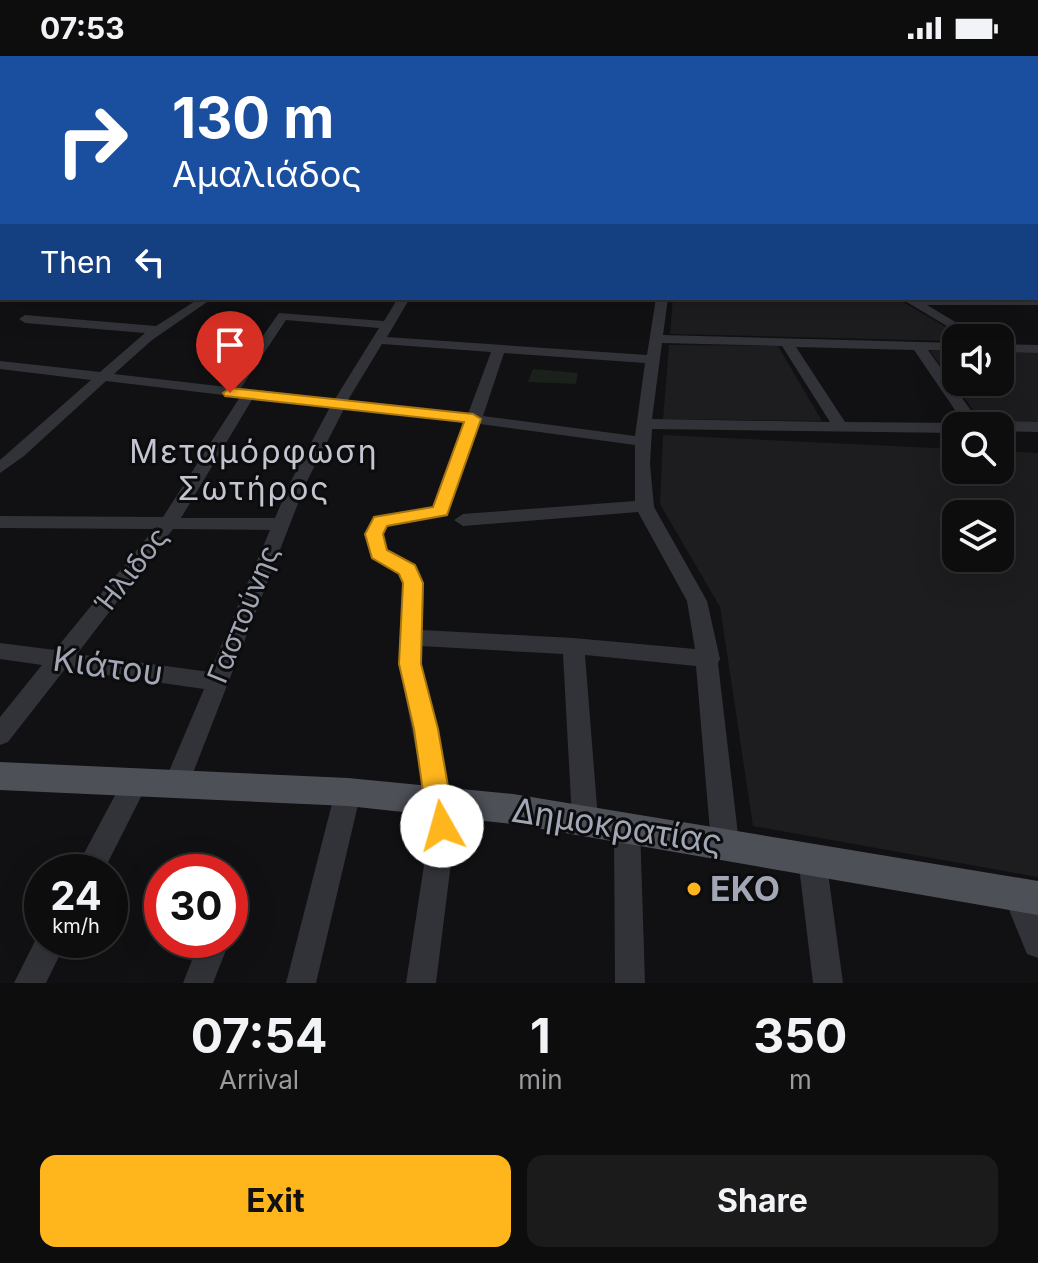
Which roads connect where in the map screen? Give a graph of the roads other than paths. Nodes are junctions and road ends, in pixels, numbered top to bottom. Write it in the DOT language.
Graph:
graph roads {
  1 [pos="204,300"];
  2 [pos="403,300"];
  3 [pos="662,300"];
  4 [pos="911,300"];
  5 [pos="974,300"];
  6 [pos="1038,301"];
  7 [pos="25,319"];
  8 [pos="952,324"];
  9 [pos="387,325"];
  10 [pos="162,330"];
  11 [pos="657,339"];
  12 [pos="379,340"];
  13 [pos="786,342"];
  14 [pos="918,346"];
  15 [pos="942,347"];
  16 [pos="1014,348"];
  17 [pos="499,349"];
  18 [pos="1038,349"];
  19 [pos="654,360"];
  20 [pos="0,365"];
  21 [pos="105,377"];
  22 [pos="239,394"];
  23 [pos="338,405"];
  24 [pos="964,412"];
  25 [pos="473,419"];
  26 [pos="1014,426"];
  27 [pos="841,427"];
  28 [pos="1038,427"];
  29 [pos="942,428"];
  30 [pos="645,433"];
  31 [pos="0,468"];
  32 [pos="645,506"];
  33 [pos="463,520"];
  34 [pos="0,522"];
  35 [pos="169,522"];
  36 [pos="279,524"];
  37 [pos="409,637"];
  38 [pos="573,646"];
  39 [pos="0,651"];
  40 [pos="61,659"];
  41 [pos="709,659"];
  42 [pos="216,682"];
  43 [pos="0,735"];
  44 [pos="0,776"];
  45 [pos="136,781"];
  46 [pos="177,783"];
  47 [pos="348,792"];
  48 [pos="439,801"];
  49 [pos="585,819"];
  50 [pos="627,826"];
  51 [pos="725,843"];
  52 [pos="97,854"];
  53 [pos="812,858"];
  54 [pos="1028,896"];
  55 [pos="1038,943"];
  56 [pos="42,958"];
  57 [pos="208,958"];
  58 [pos="29,983"];
  59 [pos="198,983"];
  60 [pos="301,983"];
  61 [pos="421,983"];
  62 [pos="630,983"];
  63 [pos="828,983"];
  1 -- 10 [label="street"];
  2 -- 9 [label="street, Γαστούνης"];
  3 -- 11 [label="street"];
  4 -- 8 [label="street"];
  5 -- 6 [label="street"];
  7 -- 10 [label="street"];
  9 -- 12 [label="street, Γαστούνης"];
  9 -- 22 [label="street, Ήλιδος"];
  10 -- 21 [label="street"];
  11 -- 13 [label="street"];
  11 -- 19 [label="street"];
  12 -- 17 [label="street"];
  12 -- 23 [label="street, Γαστούνης"];
  13 -- 14 [label="street"];
  13 -- 27 [label="street"];
  14 -- 15 [label="street"];
  14 -- 24 [label="street"];
  16 -- 18 [label="street"];
  17 -- 19 [label="street"];
  17 -- 25 [label="street"];
  19 -- 30 [label="street"];
  20 -- 21 [label="street"];
  21 -- 22 [label="street"];
  21 -- 31 [label="street"];
  22 -- 23 [label="street"];
  22 -- 35 [label="street, Ήλιδος"];
  23 -- 25 [label="street"];
  23 -- 36 [label="street, Γαστούνης"];
  25 -- 30 [label="street"];
  25 -- 37 [label="street"];
  26 -- 28 [label="street"];
  27 -- 29 [label="street"];
  27 -- 30 [label="street"];
  30 -- 32 [label="street"];
  32 -- 33 [label="street"];
  32 -- 41 [label="street"];
  34 -- 35 [label="street"];
  35 -- 36 [label="street"];
  35 -- 40 [label="street, Ήλιδος"];
  36 -- 42 [label="street, Γαστούνης"];
  37 -- 38 [label="street"];
  37 -- 48 [label="street"];
  38 -- 41 [label="street"];
  38 -- 49 [label="street"];
  39 -- 40 [label="street, Κιάτου"];
  40 -- 42 [label="street, Κιάτου"];
  40 -- 43 [label="street, Ήλιδος"];
  41 -- 51 [label="street"];
  42 -- 46 [label="street, Γαστούνης"];
  44 -- 45 [label="main road, Δημοκρατίας"];
  45 -- 46 [label="main road, Δημοκρατίας"];
  45 -- 52 [label="street"];
  46 -- 47 [label="main road, Δημοκρατίας"];
  47 -- 48 [label="main road, Δημοκρατίας"];
  47 -- 60 [label="street"];
  48 -- 49 [label="main road, Δημοκρατίας"];
  48 -- 61 [label="street"];
  49 -- 50 [label="main road, Δημοκρατίας"];
  50 -- 51 [label="main road, Δημοκρατίας"];
  50 -- 62 [label="street"];
  51 -- 53 [label="main road, Δημοκρατίας"];
  53 -- 54 [label="main road, Δημοκρατίας"];
  53 -- 63 [label="street"];
  54 -- 55 [label="street"];
  56 -- 58 [label="street"];
  57 -- 59 [label="street"];
}
